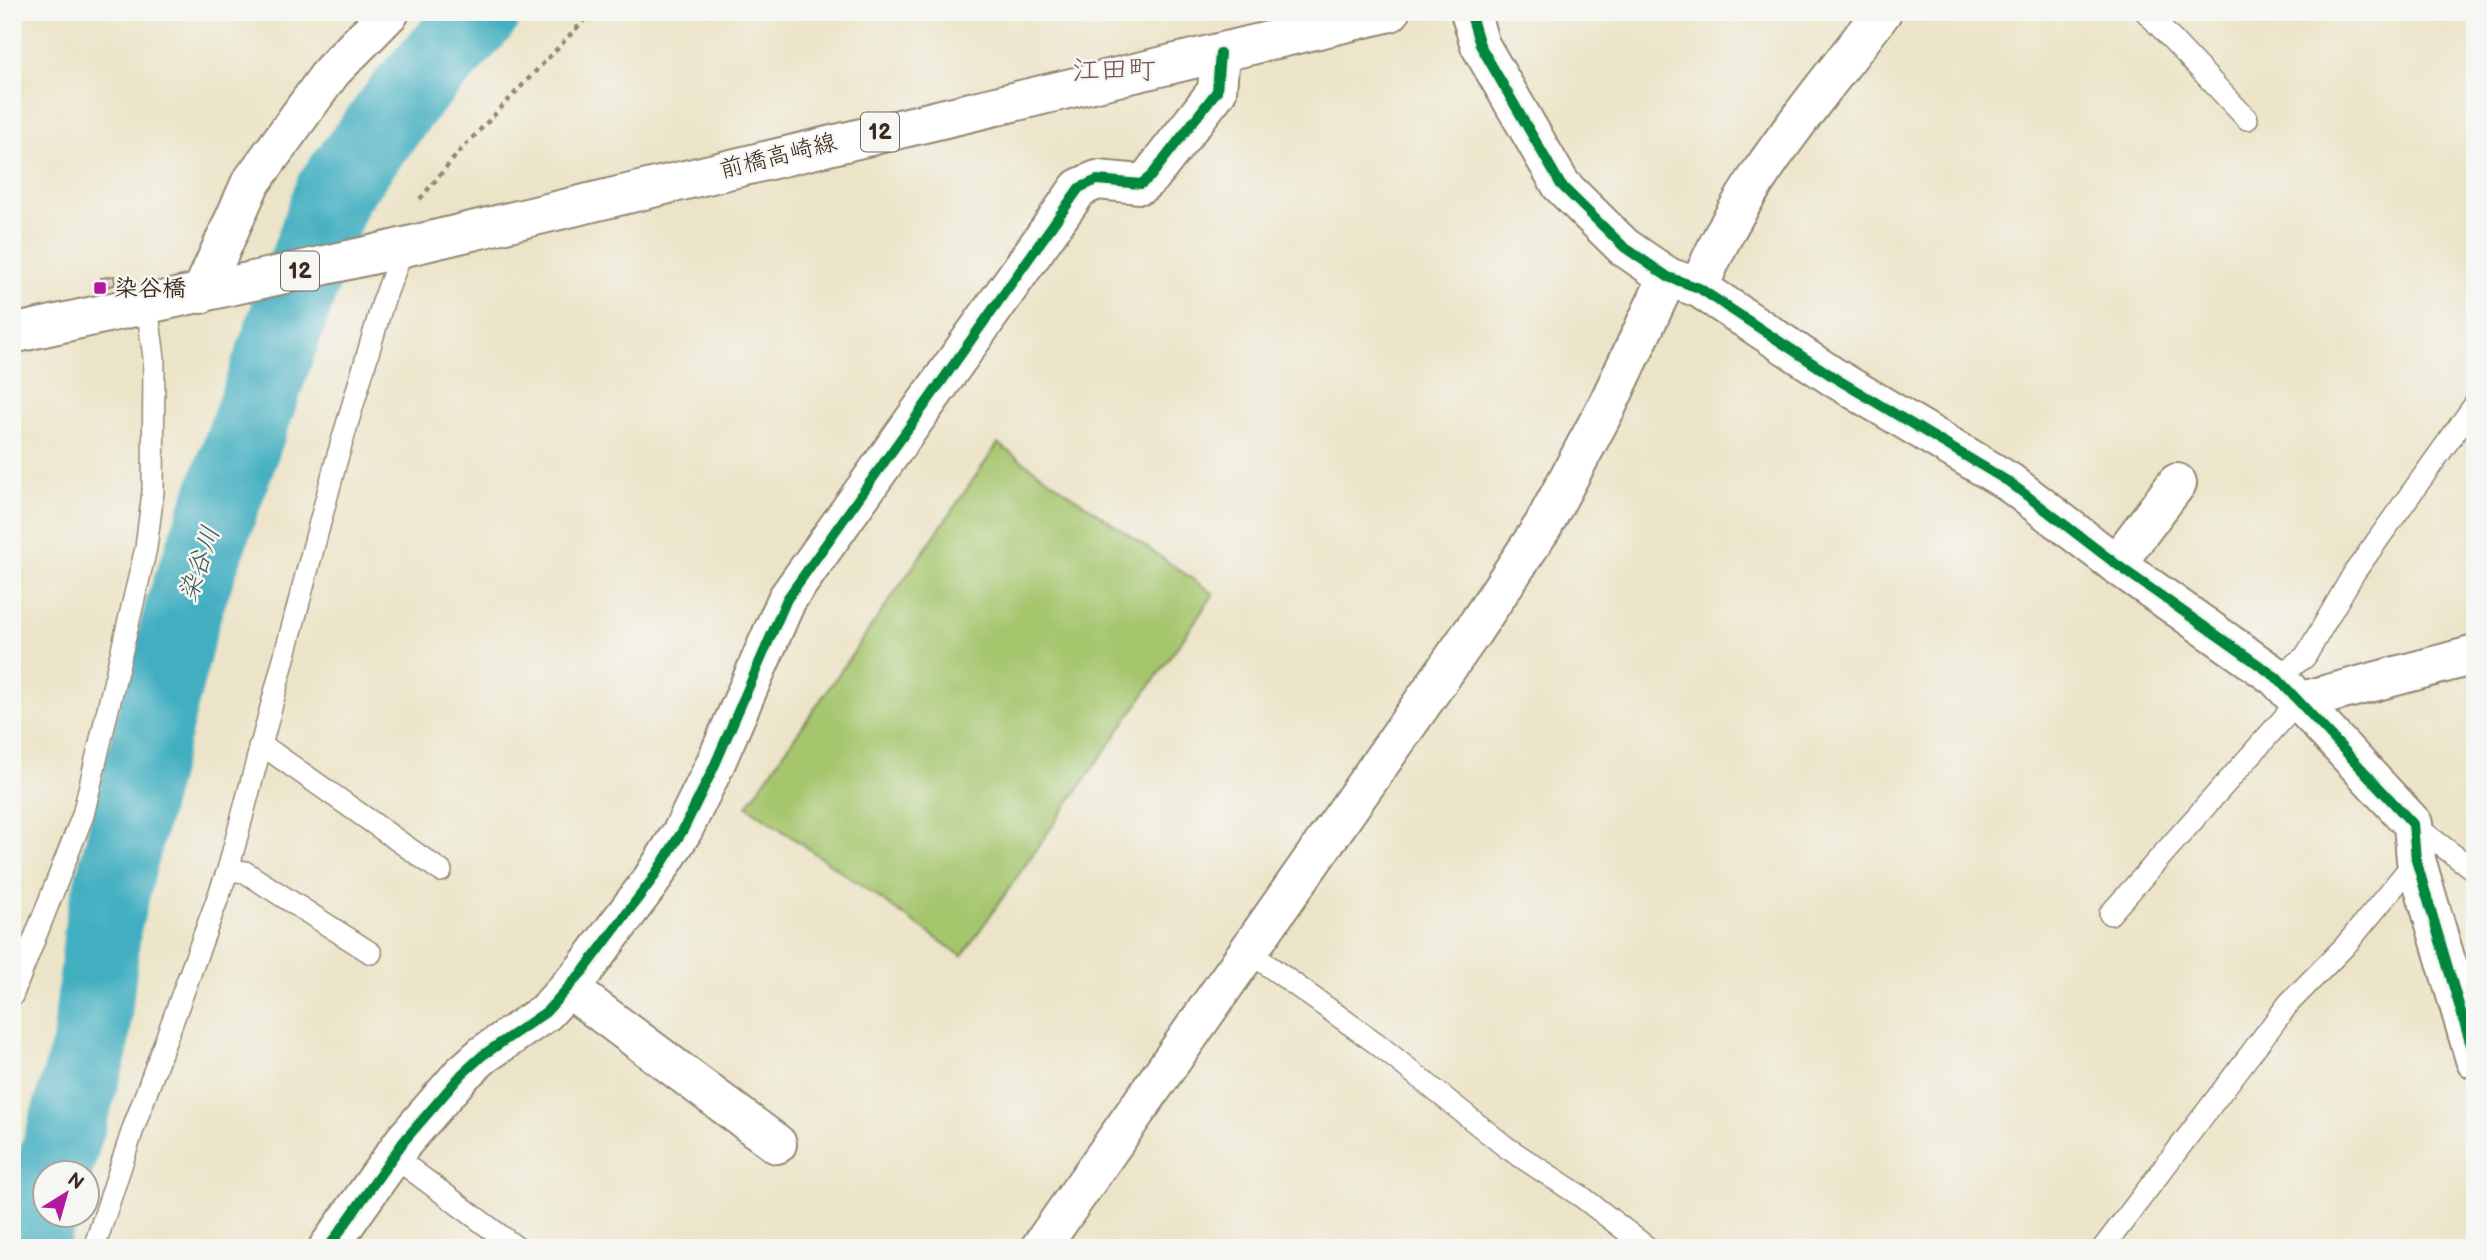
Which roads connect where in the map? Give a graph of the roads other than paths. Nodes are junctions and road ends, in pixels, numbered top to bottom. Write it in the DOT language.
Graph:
graph roads {
  1 [pos="390,12"];
  2 [pos="1390,12"];
  3 [pos="1469,12"];
  4 [pos="1882,12"];
  5 [pos="2146,12"];
  6 [pos="1220,53"];
  7 [pos="2248,119"];
  8 [pos="388,251"];
  9 [pos="1683,282"];
  10 [pos="215,291"];
  11 [pos="147,305"];
  12 [pos="12,334"];
  13 [pos="2475,404"];
  14 [pos="2177,483"];
  15 [pos="2116,564"];
  16 [pos="2475,655"];
  17 [pos="2287,689"];
  18 [pos="258,747"];
  19 [pos="2414,842"];
  20 [pos="228,870"];
  21 [pos="441,871"];
  22 [pos="2475,871"];
  23 [pos="2110,914"];
  24 [pos="1248,951"];
  25 [pos="371,953"];
  26 [pos="568,988"];
  27 [pos="12,996"];
  28 [pos="2475,1059"];
  29 [pos="777,1144"];
  30 [pos="393,1156"];
  31 [pos="94,1248"];
  32 [pos="328,1248"];
  33 [pos="517,1248"];
  34 [pos="1040,1248"];
  35 [pos="1648,1248"];
  36 [pos="2103,1248"];
  1 -- 10 [label="street"];
  2 -- 6 [label="street, 前橋高崎線 / 12"];
  3 -- 9 [label="street"];
  4 -- 9 [label="street"];
  5 -- 7 [label="lane"];
  6 -- 8 [label="street, 前橋高崎線 / 12"];
  6 -- 26 [label="street"];
  8 -- 10 [label="street, 12"];
  8 -- 18 [label="lane"];
  9 -- 15 [label="street"];
  9 -- 24 [label="street"];
  10 -- 11 [label="street, 12"];
  11 -- 12 [label="street, 12"];
  11 -- 27 [label="lane"];
  13 -- 17 [label="lane"];
  14 -- 15 [label="street"];
  15 -- 17 [label="street"];
  16 -- 17 [label="street"];
  17 -- 19 [label="street"];
  17 -- 23 [label="lane"];
  18 -- 20 [label="lane"];
  18 -- 21 [label="lane"];
  19 -- 22 [label="lane"];
  19 -- 28 [label="street"];
  19 -- 36 [label="lane"];
  20 -- 25 [label="lane"];
  20 -- 31 [label="lane"];
  24 -- 34 [label="street"];
  24 -- 35 [label="lane"];
  26 -- 29 [label="street"];
  26 -- 30 [label="street"];
  30 -- 32 [label="street"];
  30 -- 33 [label="lane"];
}
